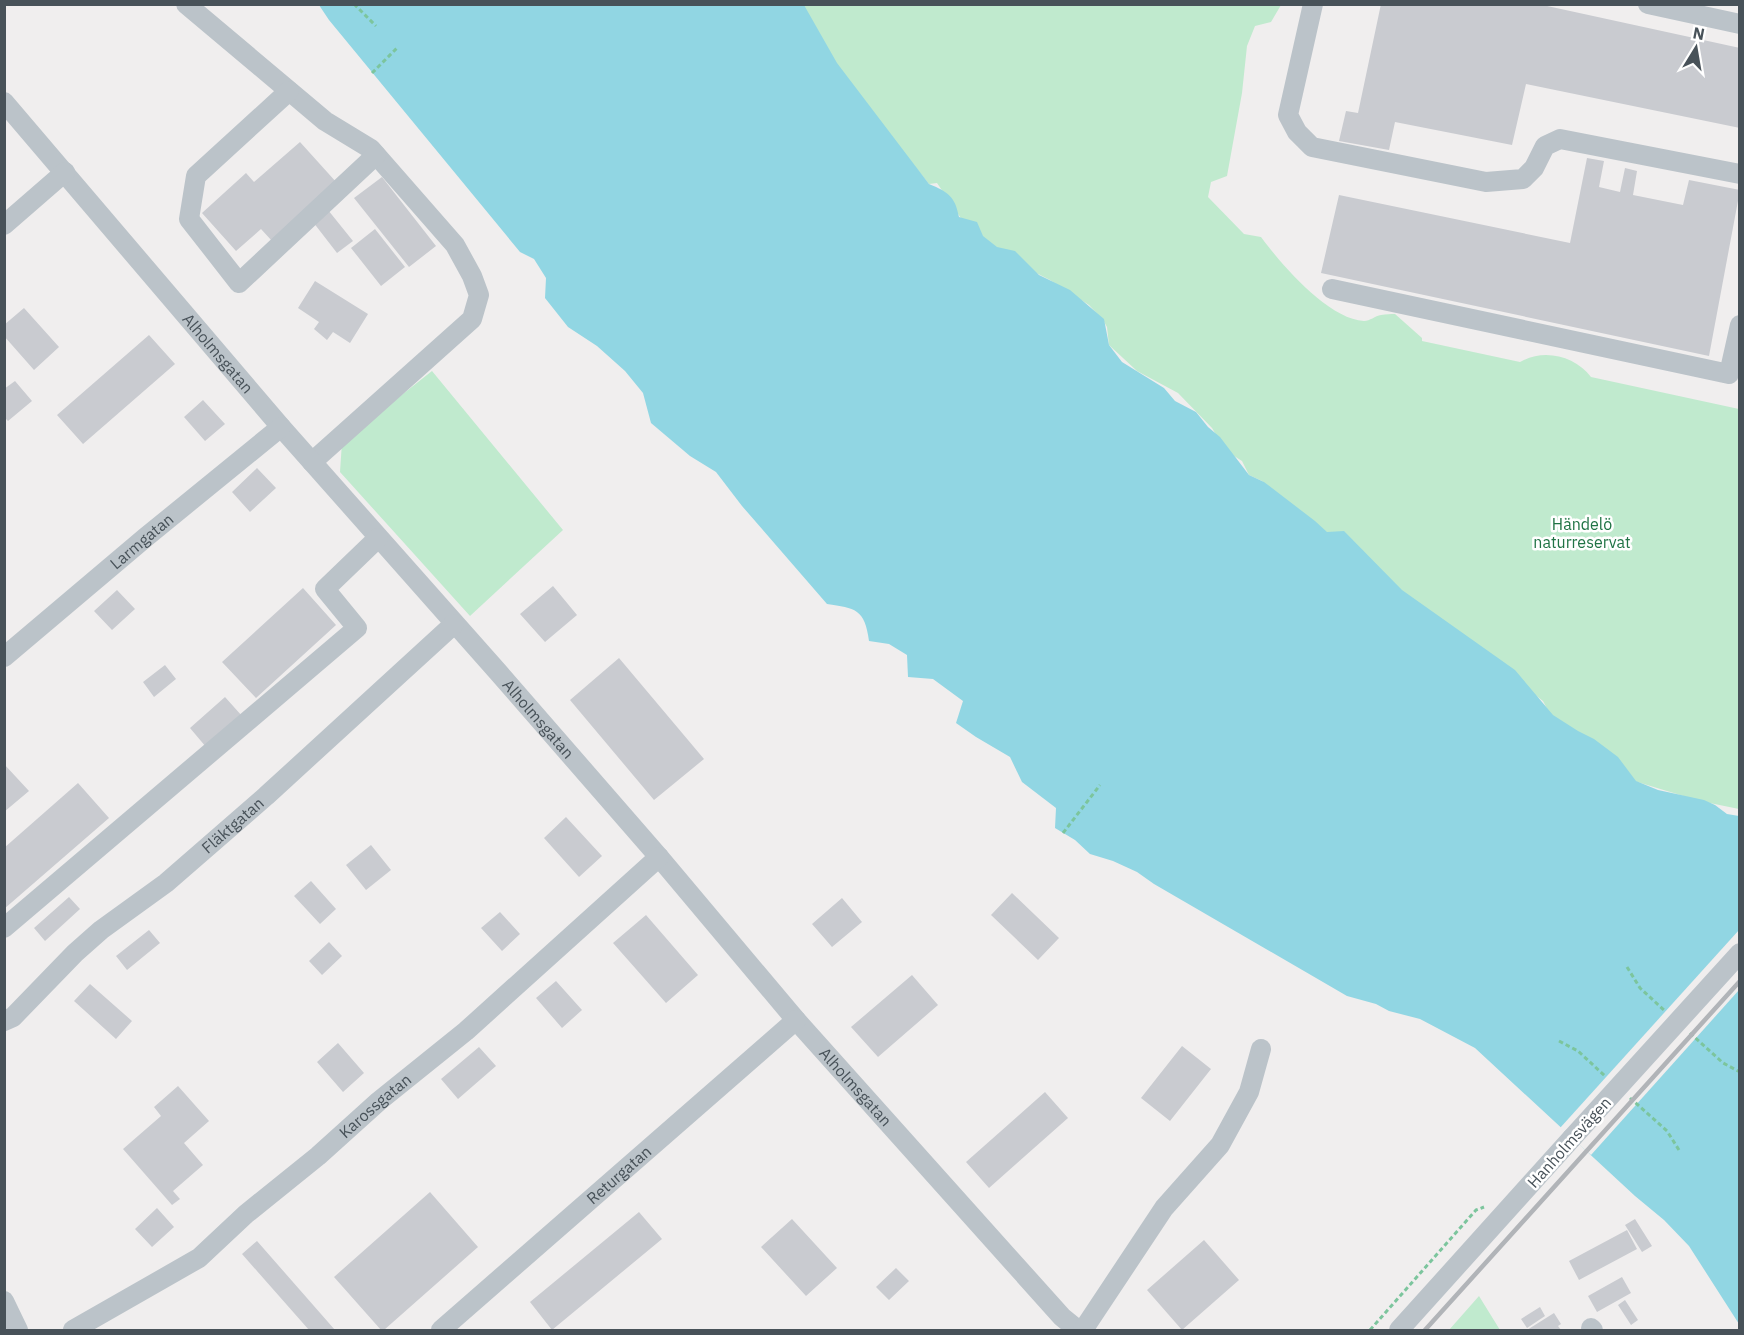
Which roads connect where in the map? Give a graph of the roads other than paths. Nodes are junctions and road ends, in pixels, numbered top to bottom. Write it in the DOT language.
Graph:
graph roads {
  1 [pos="186,4"];
  2 [pos="1313,4"];
  3 [pos="1648,4"];
  4 [pos="1740,24"];
  5 [pos="289,90"];
  6 [pos="4,102"];
  7 [pos="376,155"];
  8 [pos="65,172"];
  9 [pos="1740,174"];
  10 [pos="4,225"];
  11 [pos="1332,288"];
  12 [pos="1740,325"];
  13 [pos="281,427"];
  14 [pos="312,462"];
  15 [pos="378,538"];
  16 [pos="454,624"];
  17 [pos="4,657"];
  18 [pos="659,857"];
  19 [pos="4,928"];
  20 [pos="1740,953"];
  21 [pos="796,1020"];
  22 [pos="4,1021"];
  23 [pos="1262,1049"];
  24 [pos="4,1301"];
  25 [pos="18,1330"];
  26 [pos="73,1330"];
  27 [pos="441,1330"];
  28 [pos="1078,1330"];
  29 [pos="1083,1330"];
  30 [pos="1399,1330"];
  1 -- 5 [label="street"];
  2 -- 9 [label="street"];
  3 -- 4 [label="street"];
  5 -- 7 [label="street"];
  5 -- 7 [label="street"];
  6 -- 8 [label="street, Alholmsgatan"];
  7 -- 14 [label="street"];
  8 -- 10 [label="street"];
  8 -- 13 [label="street, Alholmsgatan"];
  11 -- 12 [label="street"];
  13 -- 14 [label="street, Alholmsgatan"];
  13 -- 17 [label="street, Larmgatan"];
  14 -- 15 [label="street, Alholmsgatan"];
  15 -- 16 [label="street, Alholmsgatan"];
  15 -- 19 [label="street"];
  16 -- 18 [label="street, Alholmsgatan"];
  16 -- 22 [label="street, Fläktgatan"];
  18 -- 21 [label="street, Alholmsgatan"];
  18 -- 26 [label="street, Karossgatan"];
  20 -- 30 [label="street, Hanholmsvägen, bridge"];
  21 -- 27 [label="street, Returgatan"];
  21 -- 28 [label="street, Alholmsgatan"];
  23 -- 29 [label="street"];
  24 -- 25 [label="street"];
}
